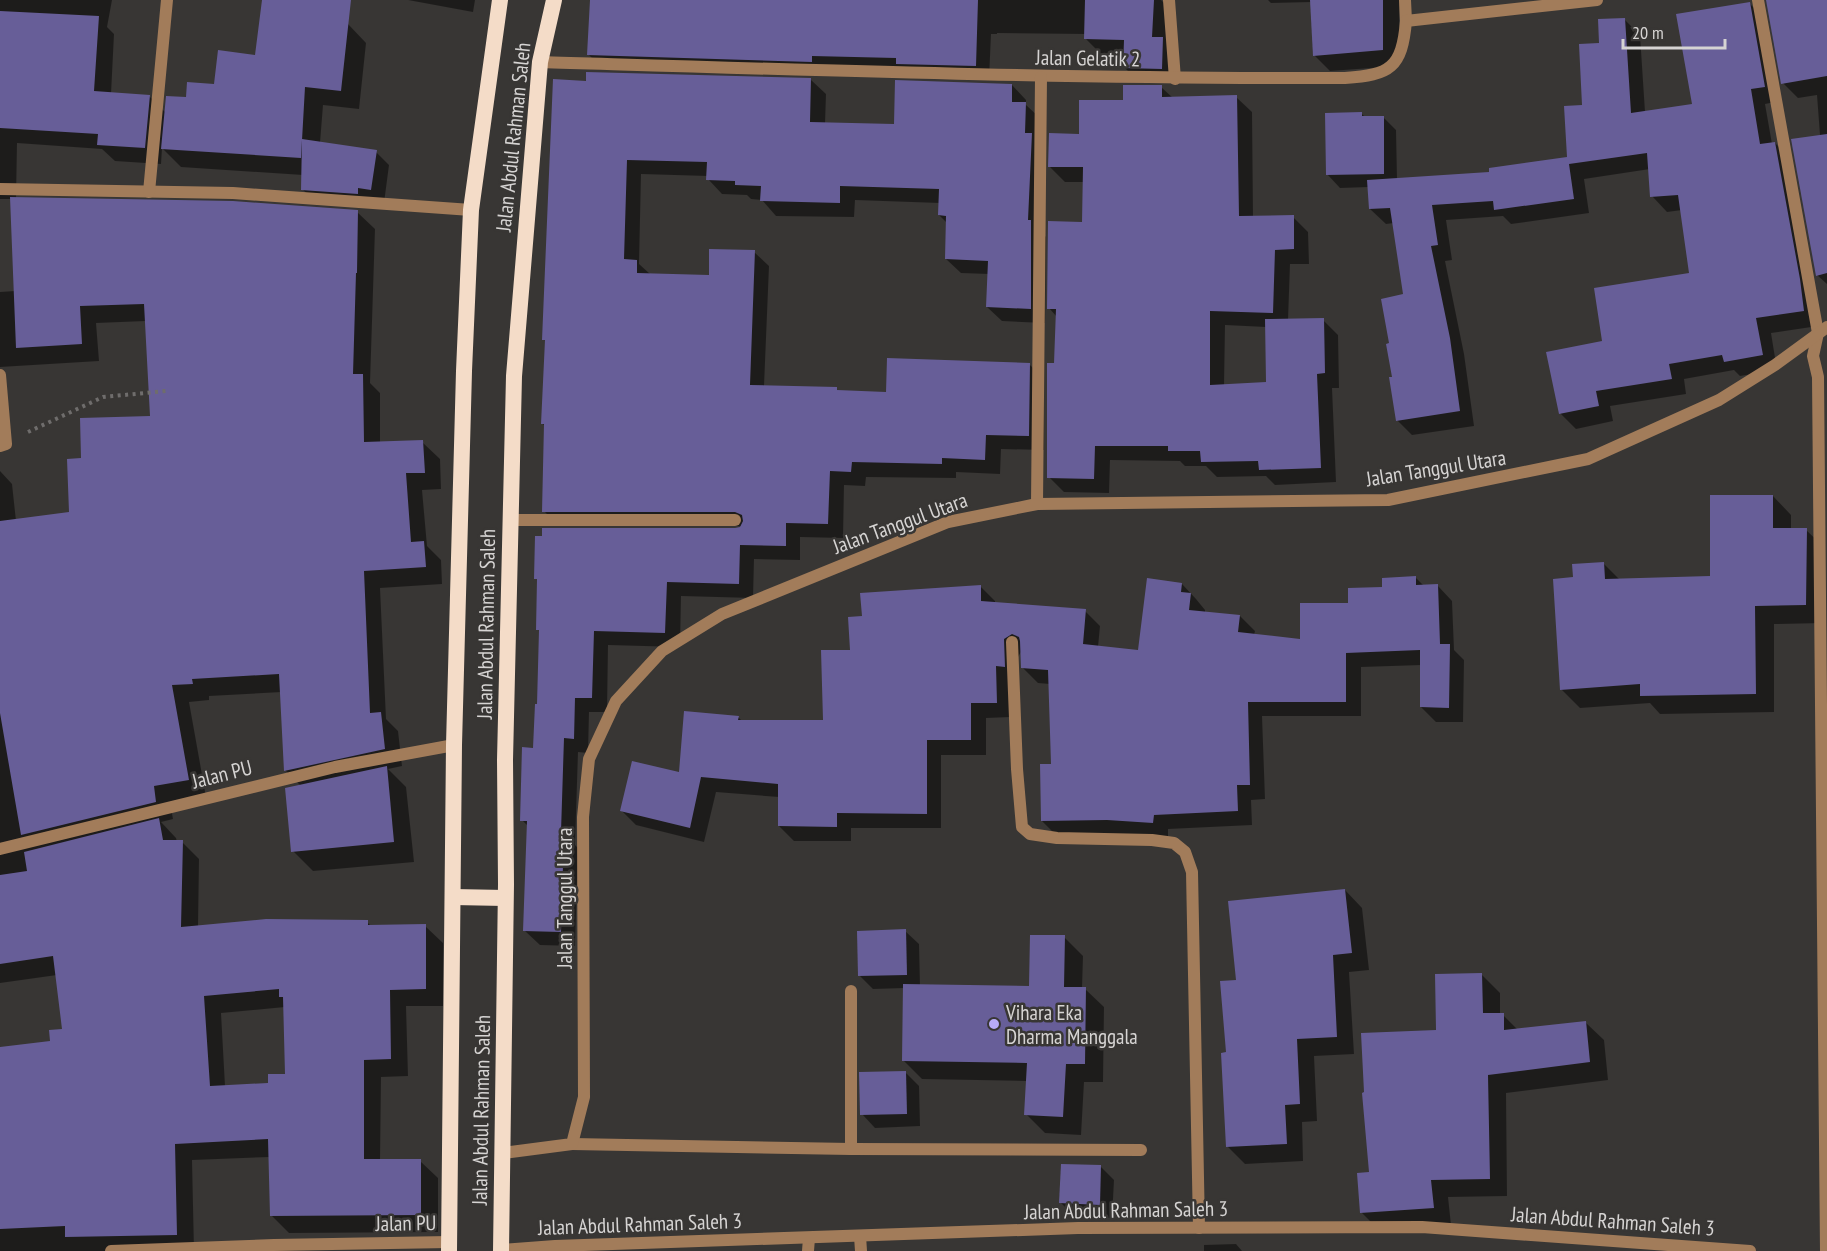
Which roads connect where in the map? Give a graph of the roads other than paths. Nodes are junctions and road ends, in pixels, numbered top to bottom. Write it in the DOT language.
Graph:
graph roads {
  1 [pos="168,0"];
  2 [pos="500,0"];
  3 [pos="554,0"];
  4 [pos="1169,0"];
  5 [pos="1405,0"];
  6 [pos="1597,0"];
  7 [pos="1758,0"];
  8 [pos="1406,21"];
  9 [pos="540,62"];
  10 [pos="1041,77"];
  11 [pos="1175,79"];
  12 [pos="0,189"];
  13 [pos="149,192"];
  14 [pos="471,210"];
  15 [pos="1823,330"];
  16 [pos="0,375"];
  17 [pos="3,445"];
  18 [pos="1037,504"];
  19 [pos="511,520"];
  20 [pos="735,520"];
  21 [pos="1012,642"];
  22 [pos="454,745"];
  23 [pos="0,849"];
  24 [pos="453,897"];
  25 [pos="505,898"];
  26 [pos="851,992"];
  27 [pos="572,1144"];
  28 [pos="851,1149"];
  29 [pos="1141,1150"];
  30 [pos="502,1153"];
  31 [pos="1199,1228"];
  32 [pos="860,1236"];
  33 [pos="808,1238"];
  34 [pos="449,1246"];
  35 [pos="111,1251"];
  36 [pos="501,1251"];
  37 [pos="808,1251"];
  38 [pos="861,1251"];
  39 [pos="1750,1251"];
  40 [pos="1826,1251"];
  1 -- 13 [label="street"];
  2 -- 14 [label="highway, Jalan Abdul Rahman Saleh"];
  3 -- 9 [label="highway, Jalan Abdul Rahman Saleh"];
  4 -- 11 [label="street"];
  5 -- 8 [label="street, Jalan Gelatik 2"];
  6 -- 8 [label="street"];
  7 -- 15 [label="street"];
  8 -- 11 [label="street, Jalan Gelatik 2"];
  9 -- 10 [label="street, Jalan Gelatik 2"];
  9 -- 19 [label="highway, Jalan Abdul Rahman Saleh"];
  10 -- 11 [label="street, Jalan Gelatik 2"];
  10 -- 18 [label="street"];
  12 -- 13 [label="street"];
  13 -- 14 [label="street"];
  14 -- 22 [label="highway, Jalan Abdul Rahman Saleh"];
  15 -- 18 [label="street, Jalan Tanggul Utara"];
  15 -- 40 [label="street"];
  16 -- 17 [label="street"];
  18 -- 27 [label="street, Jalan Tanggul Utara"];
  19 -- 20 [label="street"];
  19 -- 25 [label="highway, Jalan Abdul Rahman Saleh"];
  21 -- 31 [label="street"];
  22 -- 23 [label="street, Jalan PU"];
  22 -- 24 [label="highway, Jalan Abdul Rahman Saleh"];
  24 -- 25 [label="highway"];
  24 -- 34 [label="highway, Jalan Abdul Rahman Saleh"];
  25 -- 30 [label="highway, Jalan Abdul Rahman Saleh"];
  26 -- 28 [label="street"];
  27 -- 28 [label="street"];
  27 -- 30 [label="street"];
  28 -- 29 [label="street"];
  30 -- 36 [label="highway, Jalan Abdul Rahman Saleh"];
  31 -- 32 [label="street, Jalan Abdul Rahman Saleh 3"];
  31 -- 39 [label="street, Jalan Abdul Rahman Saleh 3"];
  32 -- 33 [label="street, Jalan Abdul Rahman Saleh 3"];
  32 -- 38 [label="street"];
  33 -- 36 [label="street, Jalan Abdul Rahman Saleh 3"];
  33 -- 37 [label="street"];
  34 -- 35 [label="street, Jalan PU"];
}
